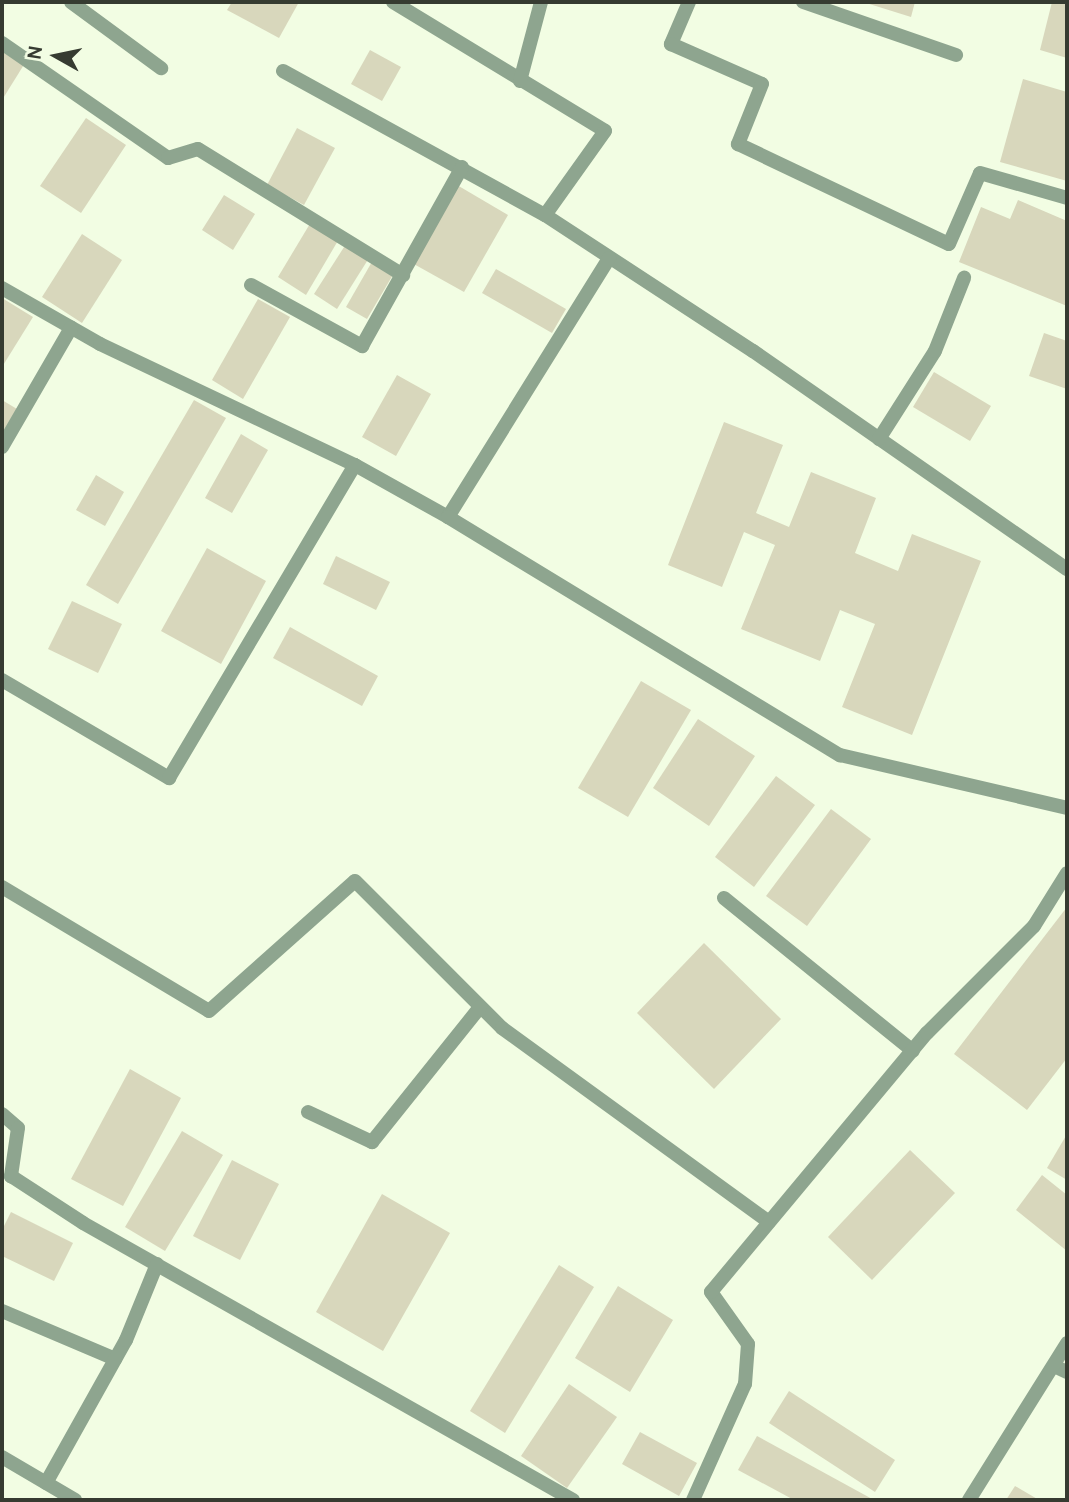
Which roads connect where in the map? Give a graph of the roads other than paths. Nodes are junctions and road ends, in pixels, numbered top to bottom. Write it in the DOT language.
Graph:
graph roads {
  1 [pos="71,2"];
  2 [pos="393,2"];
  3 [pos="541,2"];
  4 [pos="689,2"];
  5 [pos="803,2"];
  6 [pos="2,43"];
  7 [pos="956,55"];
  8 [pos="160,68"];
  9 [pos="283,71"];
  10 [pos="520,81"];
  11 [pos="462,167"];
  12 [pos="1067,198"];
  13 [pos="545,215"];
  14 [pos="609,258"];
  15 [pos="403,275"];
  16 [pos="964,278"];
  17 [pos="251,285"];
  18 [pos="2,288"];
  19 [pos="71,328"];
  20 [pos="879,439"];
  21 [pos="2,447"];
  22 [pos="355,465"];
  23 [pos="448,517"];
  24 [pos="1067,569"];
  25 [pos="2,680"];
  26 [pos="1067,808"];
  27 [pos="1067,873"];
  28 [pos="2,887"];
  29 [pos="724,898"];
  30 [pos="480,1007"];
  31 [pos="913,1051"];
  32 [pos="308,1112"];
  33 [pos="2,1114"];
  34 [pos="769,1222"];
  35 [pos="157,1264"];
  36 [pos="2,1311"];
  37 [pos="1067,1343"];
  38 [pos="115,1359"];
  39 [pos="1061,1369"];
  40 [pos="2,1457"];
  41 [pos="46,1483"];
  42 [pos="75,1500"];
  43 [pos="573,1500"];
  44 [pos="693,1500"];
  45 [pos="969,1500"];
  1 -- 8 [label="street"];
  2 -- 10 [label="street"];
  3 -- 10 [label="street"];
  4 -- 12 [label="street"];
  5 -- 7 [label="street"];
  6 -- 15 [label="street"];
  9 -- 11 [label="street"];
  10 -- 13 [label="street"];
  11 -- 13 [label="street"];
  11 -- 15 [label="street"];
  13 -- 14 [label="street"];
  14 -- 20 [label="street"];
  14 -- 23 [label="street"];
  15 -- 17 [label="street"];
  16 -- 20 [label="street"];
  18 -- 19 [label="street"];
  19 -- 21 [label="street"];
  19 -- 22 [label="street"];
  20 -- 24 [label="street"];
  22 -- 23 [label="street"];
  22 -- 25 [label="street"];
  23 -- 26 [label="street"];
  27 -- 31 [label="street"];
  28 -- 30 [label="street"];
  29 -- 31 [label="street"];
  30 -- 32 [label="street"];
  30 -- 34 [label="street"];
  31 -- 34 [label="street"];
  33 -- 35 [label="street"];
  34 -- 44 [label="street"];
  35 -- 38 [label="street"];
  35 -- 43 [label="street"];
  36 -- 38 [label="street"];
  37 -- 39 [label="street"];
  38 -- 41 [label="street"];
  39 -- 45 [label="street"];
  40 -- 41 [label="street"];
  41 -- 42 [label="street"];
}
